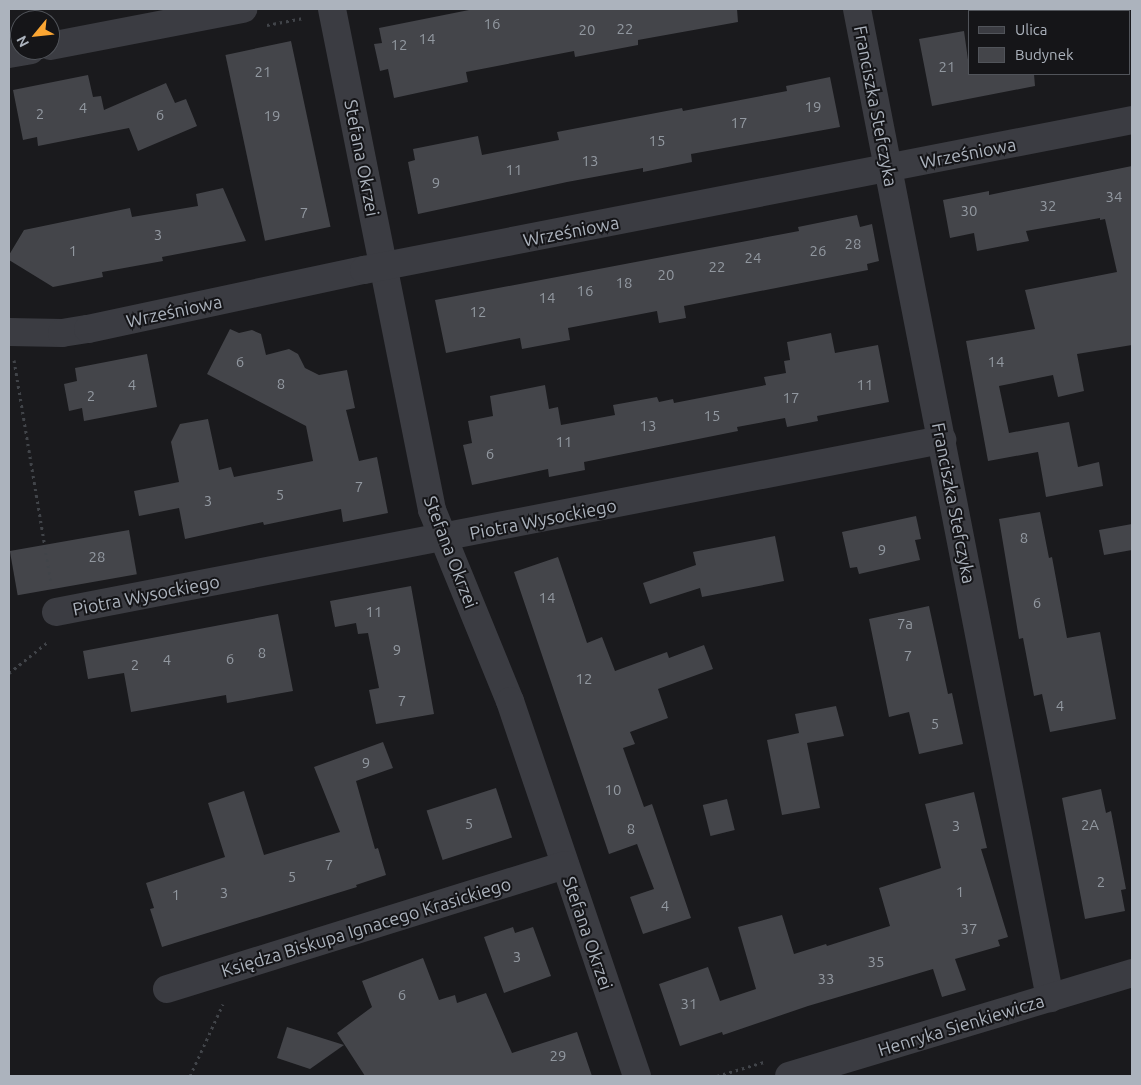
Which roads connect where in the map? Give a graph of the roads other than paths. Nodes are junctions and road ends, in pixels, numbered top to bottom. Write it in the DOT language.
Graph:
graph roads {
  1 [pos="243,9"];
  2 [pos="332,9"];
  3 [pos="857,9"];
  4 [pos="60,44"];
  5 [pos="1132,120"];
  6 [pos="888,169"];
  7 [pos="384,267"];
  8 [pos="10,342"];
  9 [pos="942,440"];
  10 [pos="443,538"];
  11 [pos="56,612"];
  12 [pos="565,865"];
  13 [pos="1132,973"];
  14 [pos="167,989"];
  15 [pos="1050,998"];
  16 [pos="793,1071"];
  17 [pos="637,1076"];
  1 -- 4 [label="street"];
  2 -- 7 [label="street, Stefana Okrzei"];
  3 -- 6 [label="street, Franciszka Stefczyka"];
  5 -- 6 [label="street, Wrześniowa"];
  6 -- 7 [label="street, Wrześniowa"];
  6 -- 9 [label="street, Franciszka Stefczyka"];
  7 -- 8 [label="street, Wrześniowa"];
  7 -- 10 [label="street, Stefana Okrzei"];
  9 -- 10 [label="street, Piotra Wysockiego"];
  9 -- 15 [label="street, Franciszka Stefczyka"];
  10 -- 11 [label="street, Piotra Wysockiego"];
  10 -- 12 [label="street, Stefana Okrzei"];
  12 -- 14 [label="street, Księdza Biskupa Ignacego Krasickiego"];
  12 -- 17 [label="street, Stefana Okrzei"];
  13 -- 15 [label="street, Henryka Sienkiewicza"];
  15 -- 16 [label="street, Henryka Sienkiewicza"];
}
